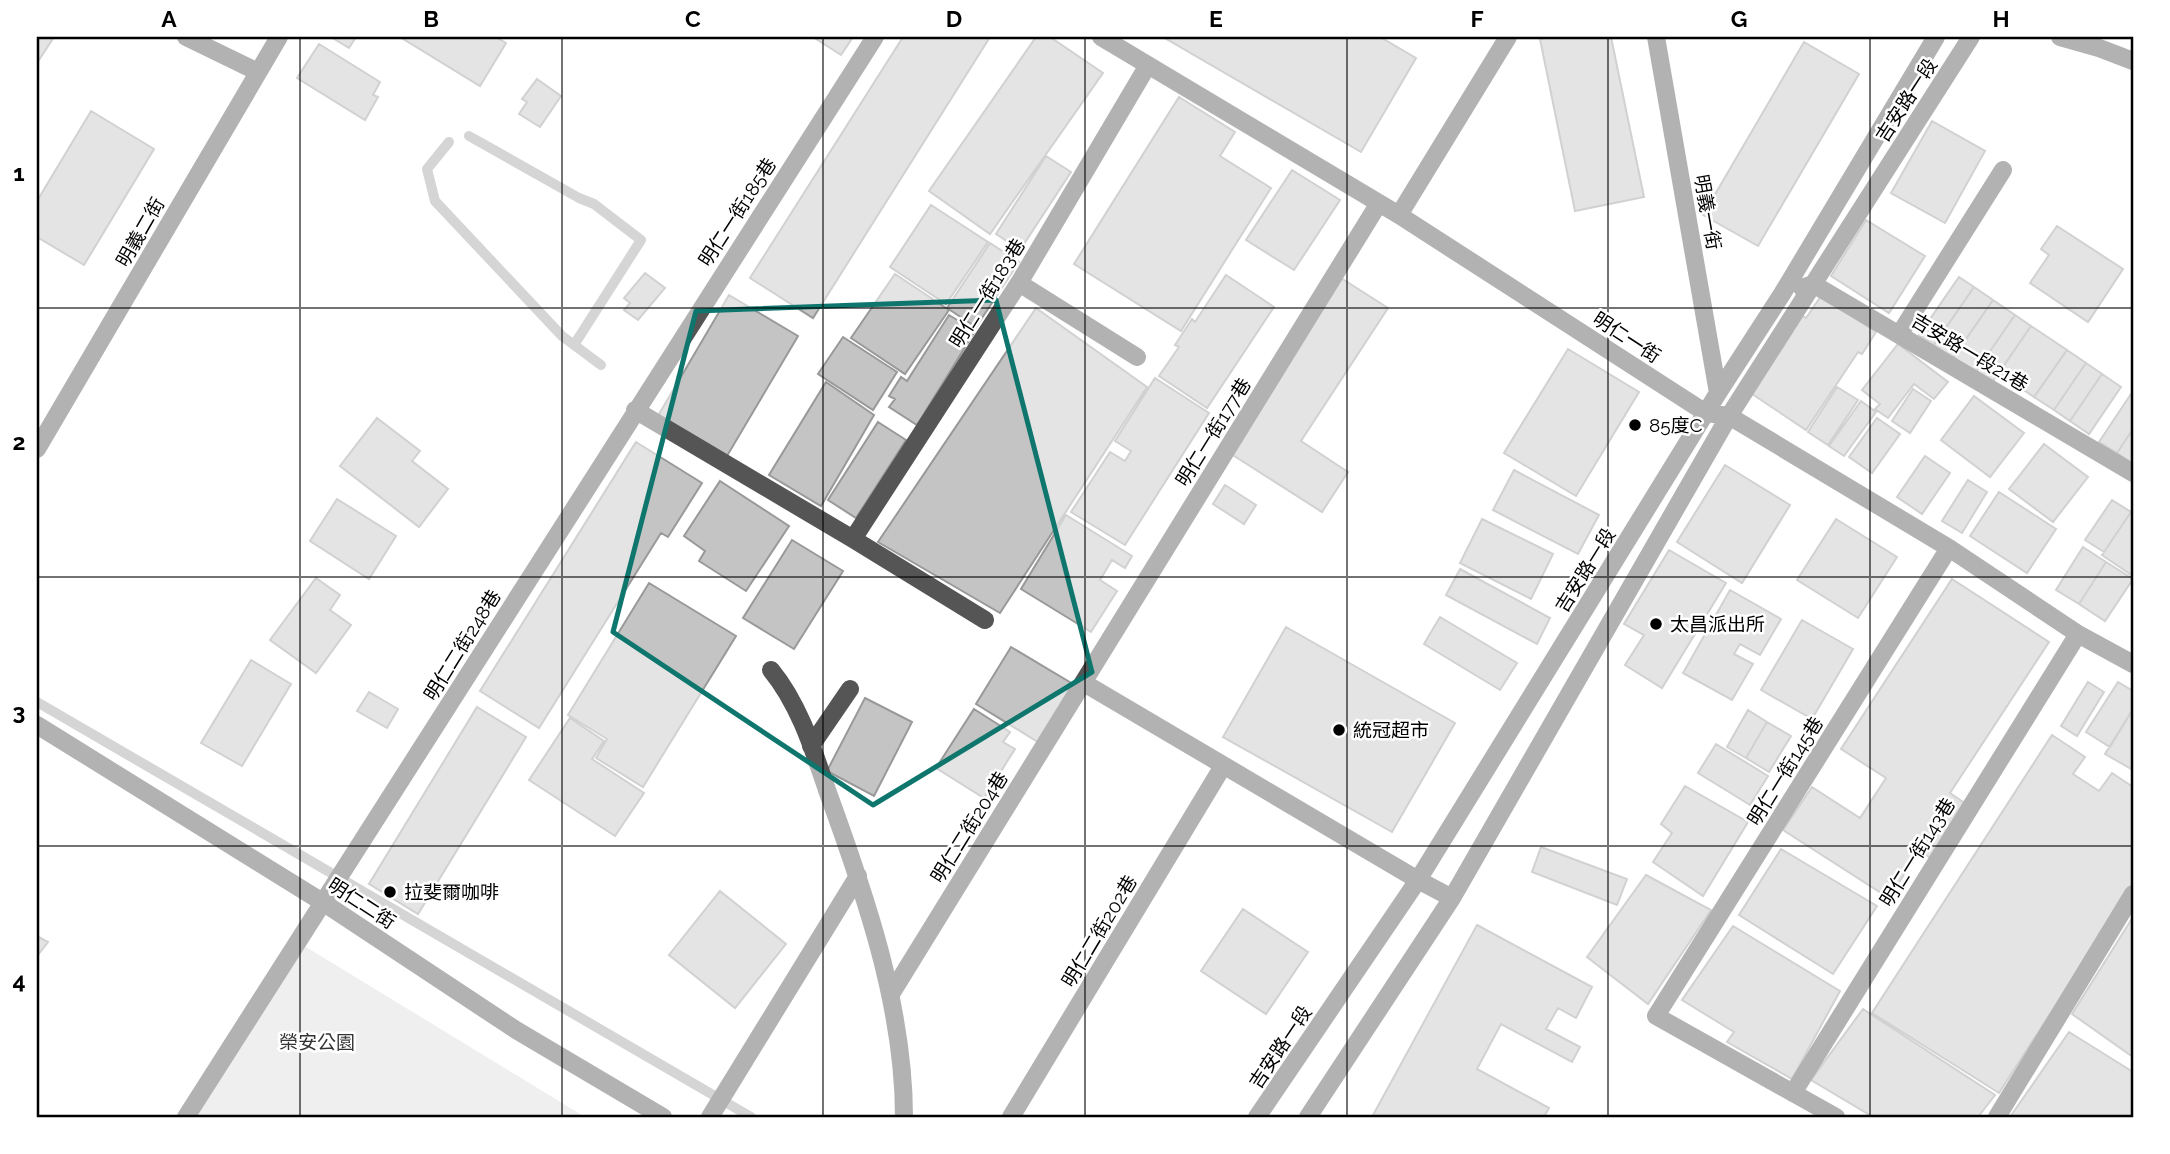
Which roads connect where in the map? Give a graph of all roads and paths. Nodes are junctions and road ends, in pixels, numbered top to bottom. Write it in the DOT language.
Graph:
graph roads {
  1 [pos="186,37"];
  2 [pos="279,37"];
  3 [pos="875,37"];
  4 [pos="1101,37"];
  5 [pos="1508,37"];
  6 [pos="1656,37"];
  7 [pos="1936,37"];
  8 [pos="1971,37"];
  9 [pos="2060,37"];
  10 [pos="2102,42"];
  11 [pos="2133,61"];
  12 [pos="1148,65"];
  13 [pos="258,72"];
  14 [pos="2003,170"];
  15 [pos="1379,202"];
  16 [pos="1399,215"];
  17 [pos="1019,283"];
  18 [pos="1813,284"];
  19 [pos="1782,294"];
  20 [pos="1899,335"];
  21 [pos="1137,357"];
  22 [pos="1717,393"];
  23 [pos="635,410"];
  24 [pos="1706,413"];
  25 [pos="1729,416"];
  26 [pos="37,449"];
  27 [pos="2133,473"];
  28 [pos="853,539"];
  29 [pos="1949,548"];
  30 [pos="985,620"];
  31 [pos="2078,634"];
  32 [pos="2133,663"];
  33 [pos="771,670"];
  34 [pos="1084,683"];
  35 [pos="850,689"];
  36 [pos="37,724"];
  37 [pos="811,746"];
  38 [pos="1223,766"];
  39 [pos="858,876"];
  40 [pos="1418,880"];
  41 [pos="2133,894"];
  42 [pos="1452,898"];
  43 [pos="324,903"];
  44 [pos="891,994"];
  45 [pos="1793,1093"];
  46 [pos="186,1117"];
  47 [pos="663,1117"];
  48 [pos="710,1117"];
  49 [pos="904,1117"];
  50 [pos="1011,1117"];
  51 [pos="1257,1117"];
  52 [pos="1308,1117"];
  53 [pos="1836,1117"];
  54 [pos="1997,1117"];
  1 -- 13 [label="street"];
  2 -- 13 [label="street, 明義二街"];
  3 -- 23 [label="street, 明仁一街185巷"];
  4 -- 12 [label="street, 明仁一街"];
  5 -- 16 [label="street"];
  6 -- 22 [label="street, 明義一街"];
  7 -- 19 [label="street, 吉安路一段"];
  8 -- 18 [label="street, 吉安路一段"];
  9 -- 10 [label="street"];
  10 -- 11 [label="street"];
  12 -- 15 [label="street, 明仁一街"];
  12 -- 17 [label="street, 明仁一街183巷"];
  13 -- 26 [label="street, 明義二街"];
  14 -- 20 [label="street"];
  15 -- 16 [label="street, 明仁一街"];
  15 -- 34 [label="street, 明仁一街177巷"];
  16 -- 24 [label="street, 明仁一街"];
  17 -- 21 [label="street"];
  17 -- 28 [label="street, 明仁一街183巷"];
  18 -- 19 [label="street"];
  18 -- 20 [label="street, 吉安路一段21巷"];
  18 -- 25 [label="street, 吉安路一段"];
  19 -- 22 [label="street, 吉安路一段"];
  20 -- 27 [label="street, 吉安路一段21巷"];
  22 -- 24 [label="street, 吉安路一段"];
  23 -- 28 [label="street"];
  23 -- 43 [label="street, 明仁二街248巷"];
  24 -- 25 [label="street, 明仁一街"];
  24 -- 40 [label="street, 吉安路一段"];
  25 -- 29 [label="street, 明仁一街"];
  25 -- 42 [label="street, 吉安路一段"];
  28 -- 30 [label="street"];
  29 -- 31 [label="street, 明仁一街"];
  29 -- 45 [label="street, 明仁一街145巷"];
  31 -- 32 [label="street, 明仁一街"];
  31 -- 45 [label="street, 明仁一街143巷"];
  33 -- 37 [label="street"];
  34 -- 38 [label="street"];
  34 -- 44 [label="street, 明仁二街204巷"];
  35 -- 37 [label="street"];
  36 -- 43 [label="street, 明仁二街"];
  37 -- 39 [label="street"];
  38 -- 40 [label="street"];
  38 -- 50 [label="street, 明仁二街202巷"];
  39 -- 44 [label="street"];
  39 -- 48 [label="street"];
  40 -- 42 [label="street"];
  40 -- 51 [label="street, 吉安路一段"];
  41 -- 54 [label="street"];
  42 -- 52 [label="street, 吉安路一段"];
  43 -- 46 [label="street, 明仁二街248巷"];
  43 -- 47 [label="street, 明仁二街"];
  44 -- 49 [label="street"];
  45 -- 53 [label="street"];
}
